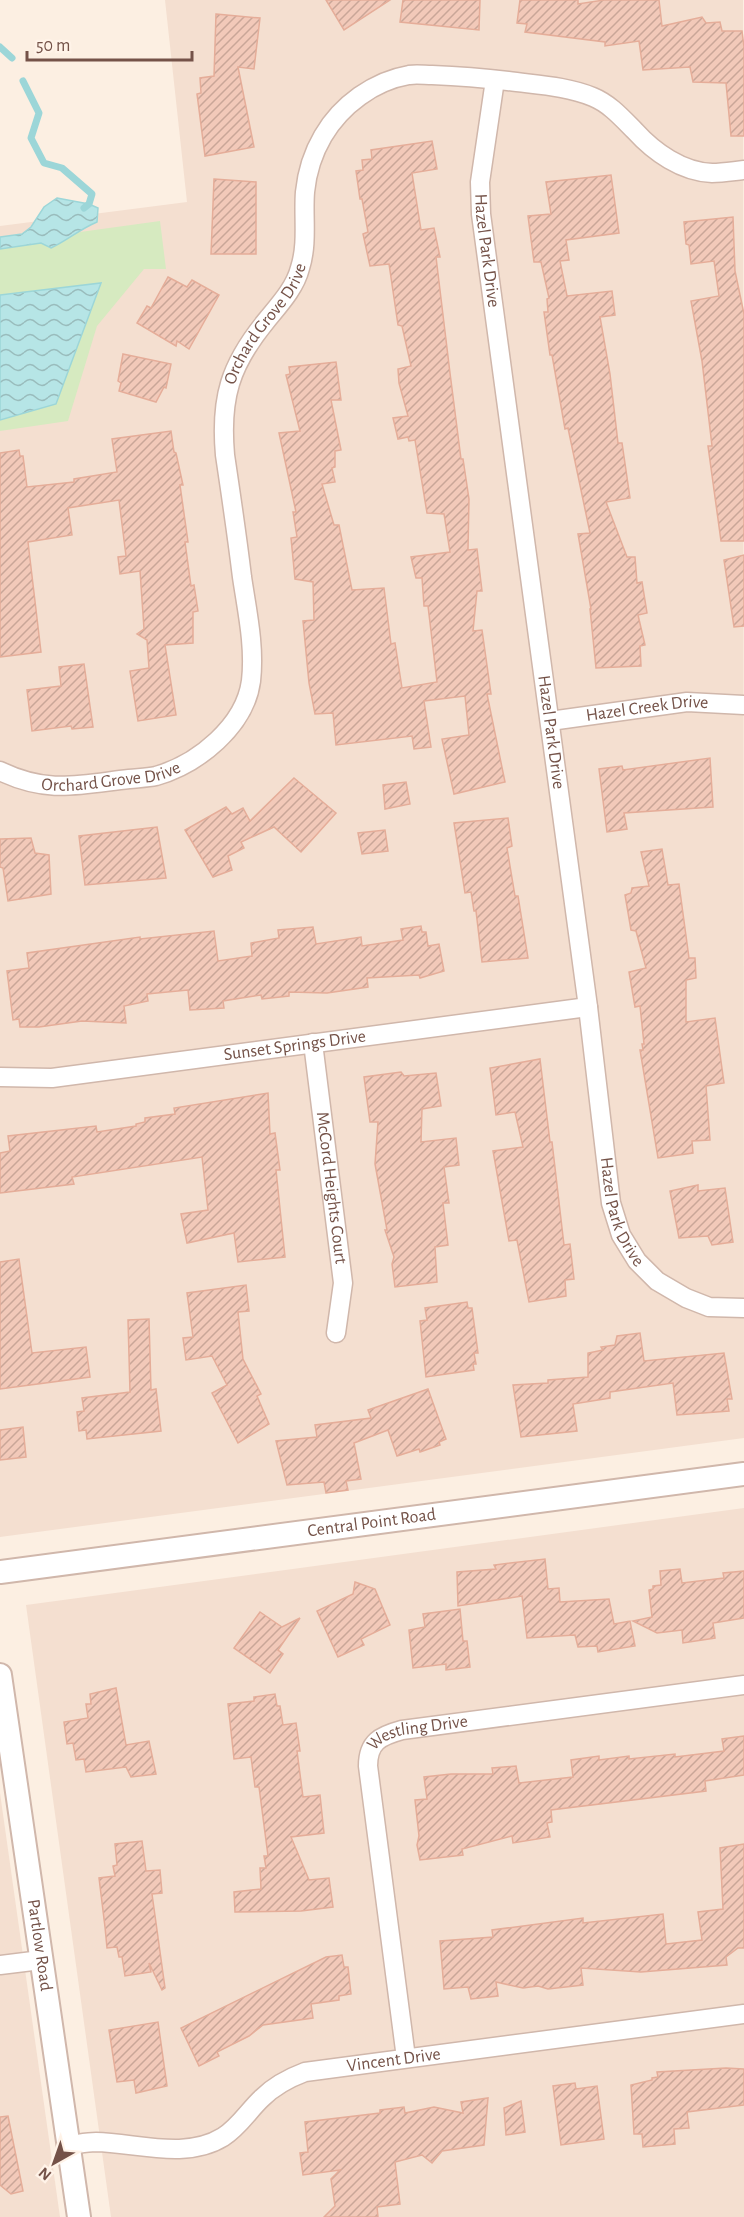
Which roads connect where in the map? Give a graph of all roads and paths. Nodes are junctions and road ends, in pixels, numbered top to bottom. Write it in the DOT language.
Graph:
graph roads {
  1 [pos="495,80"];
  2 [pos="744,170"];
  3 [pos="744,705"];
  4 [pos="550,721"];
  5 [pos="0,771"];
  6 [pos="588,1007"];
  7 [pos="313,1043"];
  8 [pos="0,1077"];
  9 [pos="744,1308"];
  10 [pos="336,1333"];
  11 [pos="744,1474"];
  12 [pos="0,1572"];
  13 [pos="0,1675"];
  14 [pos="744,1685"];
  15 [pos="41,1960"];
  16 [pos="0,1965"];
  17 [pos="744,2014"];
  18 [pos="406,2058"];
  19 [pos="69,2145"];
  20 [pos="79,2217"];
  1 -- 2 [label="street, Orchard Grove Drive"];
  1 -- 4 [label="street, Hazel Park Drive"];
  1 -- 5 [label="street, Orchard Grove Drive"];
  3 -- 4 [label="street, Hazel Creek Drive"];
  4 -- 6 [label="street, Hazel Park Drive"];
  6 -- 7 [label="street, Sunset Springs Drive"];
  6 -- 9 [label="street, Hazel Park Drive"];
  7 -- 8 [label="street, Sunset Springs Drive"];
  7 -- 10 [label="street, McCord Heights Court"];
  11 -- 12 [label="street, Central Point Road"];
  13 -- 15 [label="street, Partlow Road"];
  14 -- 18 [label="street, Westling Drive"];
  15 -- 16 [label="street"];
  15 -- 19 [label="street, Partlow Road"];
  17 -- 18 [label="street, Vincent Drive"];
  18 -- 19 [label="street, Vincent Drive"];
  19 -- 20 [label="street, Partlow Road"];
}
